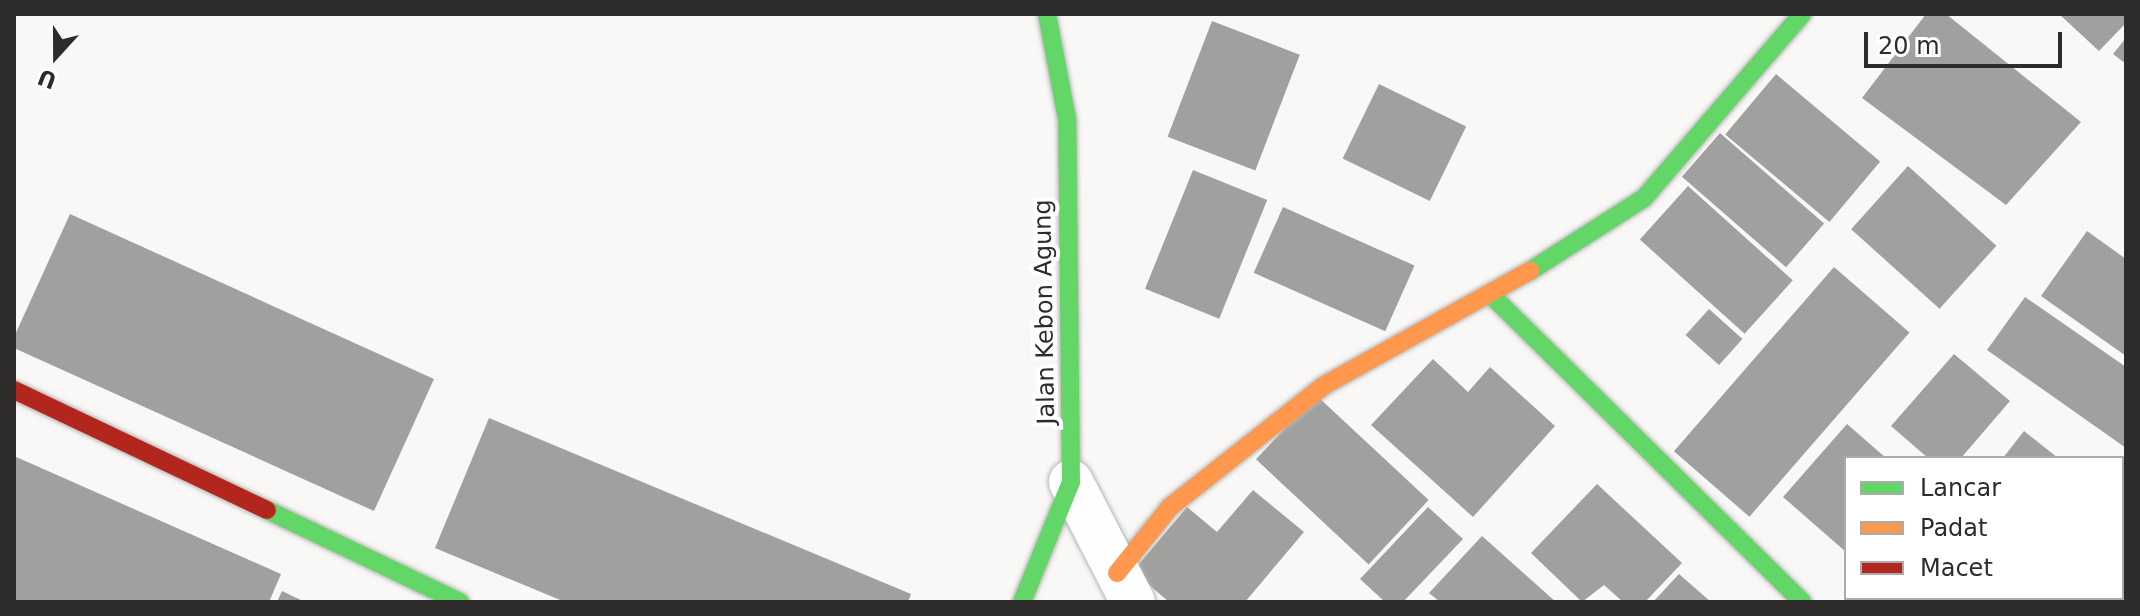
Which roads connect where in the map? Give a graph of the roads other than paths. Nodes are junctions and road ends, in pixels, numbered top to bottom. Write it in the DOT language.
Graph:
graph roads {
  1 [pos="1047,14"];
  2 [pos="1802,14"];
  3 [pos="1492,296"];
  4 [pos="14,390"];
  5 [pos="1071,482"];
  6 [pos="1125,587"];
  7 [pos="460,602"];
  8 [pos="1022,602"];
  9 [pos="1802,602"];
  1 -- 5 [label="street, Jalan Kebon Agung"];
  2 -- 3 [label="street"];
  3 -- 6 [label="street"];
  3 -- 9 [label="street"];
  4 -- 7 [label="street"];
  5 -- 6 [label="street"];
  5 -- 8 [label="street, Jalan Kebon Agung"];
}
